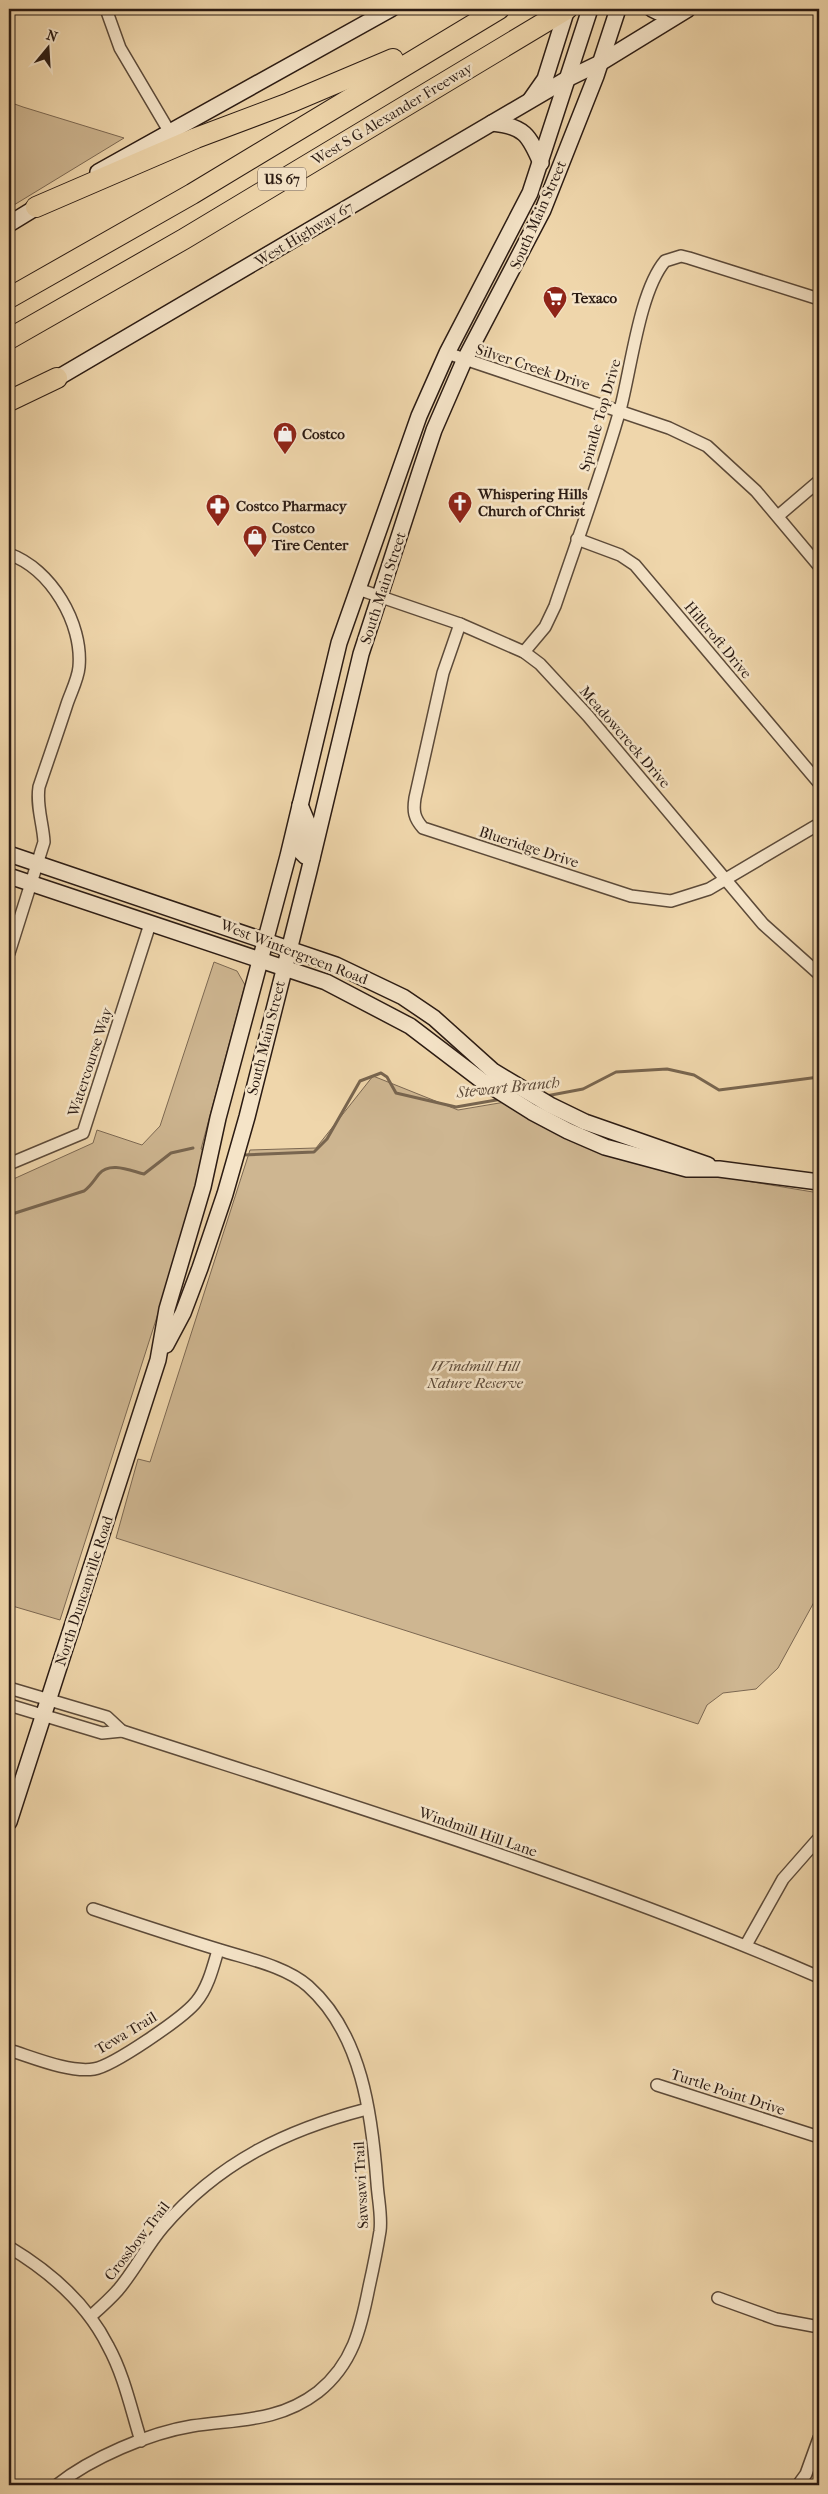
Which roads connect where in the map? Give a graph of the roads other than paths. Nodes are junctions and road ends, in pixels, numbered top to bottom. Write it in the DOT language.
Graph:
graph roads {
  1 [pos="106,9"];
  2 [pos="391,9"];
  3 [pos="499,9"];
  4 [pos="590,9"];
  5 [pos="618,9"];
  6 [pos="652,9"];
  7 [pos="686,10"];
  8 [pos="563,11"];
  9 [pos="473,24"];
  10 [pos="600,63"];
  11 [pos="567,79"];
  12 [pos="527,104"];
  13 [pos="492,123"];
  14 [pos="169,131"];
  15 [pos="541,163"];
  16 [pos="525,204"];
  17 [pos="36,208"];
  18 [pos="544,210"];
  19 [pos="9,224"];
  20 [pos="9,298"];
  21 [pos="819,299"];
  22 [pos="9,339"];
  23 [pos="447,353"];
  24 [pos="464,360"];
  25 [pos="57,378"];
  26 [pos="9,401"];
  27 [pos="9,406"];
  28 [pos="619,412"];
  29 [pos="403,462"];
  30 [pos="421,469"];
  31 [pos="819,481"];
  32 [pos="778,516"];
  33 [pos="577,539"];
  34 [pos="9,554"];
  35 [pos="819,566"];
  36 [pos="358,589"];
  37 [pos="381,597"];
  38 [pos="460,624"];
  39 [pos="524,652"];
  40 [pos="315,745"];
  41 [pos="338,752"];
  42 [pos="819,783"];
  43 [pos="300,805"];
  44 [pos="819,824"];
  45 [pos="9,854"];
  46 [pos="312,858"];
  47 [pos="37,863"];
  48 [pos="9,876"];
  49 [pos="727,879"];
  50 [pos="31,884"];
  51 [pos="150,924"];
  52 [pos="265,939"];
  53 [pos="289,948"];
  54 [pos="9,954"];
  55 [pos="260,960"];
  56 [pos="283,969"];
  57 [pos="819,974"];
  58 [pos="9,1164"];
  59 [pos="719,1169"];
  60 [pos="819,1182"];
  61 [pos="202,1187"];
  62 [pos="224,1194"];
  63 [pos="158,1360"];
  64 [pos="9,1688"];
  65 [pos="48,1699"];
  66 [pos="9,1705"];
  67 [pos="43,1715"];
  68 [pos="122,1731"];
  69 [pos="9,1822"];
  70 [pos="819,1838"];
  71 [pos="93,1909"];
  72 [pos="746,1945"];
  73 [pos="218,1950"];
  74 [pos="819,1977"];
  75 [pos="9,2050"];
  76 [pos="657,2085"];
  77 [pos="368,2109"];
  78 [pos="819,2137"];
  79 [pos="9,2247"];
  80 [pos="718,2298"];
  81 [pos="91,2316"];
  82 [pos="819,2327"];
  83 [pos="819,2438"];
  84 [pos="141,2441"];
  85 [pos="57,2485"];
  86 [pos="798,2485"];
  1 -- 14 [label="street"];
  2 -- 14 [label="street"];
  3 -- 9 [label="highway, US 67"];
  4 -- 11 [label="street, South Main Street"];
  5 -- 10 [label="street, South Main Street"];
  6 -- 7 [label="street"];
  7 -- 10 [label="street, West Highway 67"];
  8 -- 12 [label="street"];
  8 -- 22 [label="highway, West S G Alexander Freeway / US 67"];
  9 -- 17 [label="highway"];
  9 -- 20 [label="highway, US 67"];
  10 -- 11 [label="street, West Highway 67"];
  10 -- 18 [label="street, South Main Street"];
  11 -- 12 [label="street, West Highway 67"];
  11 -- 15 [label="street, South Main Street"];
  12 -- 13 [label="street, West Highway 67"];
  13 -- 15 [label="street"];
  13 -- 25 [label="street, West Highway 67"];
  14 -- 17 [label="street"];
  15 -- 16 [label="street, South Main Street"];
  16 -- 18 [label="street"];
  16 -- 23 [label="street, South Main Street"];
  17 -- 19 [label="street"];
  18 -- 24 [label="street, South Main Street"];
  21 -- 28 [label="street, Spindle Top Drive"];
  23 -- 24 [label="street, Silver Creek Drive"];
  23 -- 29 [label="street, South Main Street"];
  24 -- 28 [label="street, Silver Creek Drive"];
  24 -- 30 [label="street, South Main Street"];
  25 -- 26 [label="highway"];
  25 -- 27 [label="street, West Highway 67"];
  28 -- 32 [label="street, Silver Creek Drive"];
  28 -- 33 [label="street, Spindle Top Drive"];
  29 -- 30 [label="street"];
  29 -- 36 [label="street, South Main Street"];
  30 -- 37 [label="street, South Main Street"];
  31 -- 32 [label="street"];
  32 -- 35 [label="street, Silver Creek Drive"];
  33 -- 39 [label="street, Spindle Top Drive"];
  33 -- 42 [label="street, Hillcroft Drive"];
  34 -- 47 [label="street"];
  36 -- 37 [label="street, Meadowcreek Drive"];
  36 -- 40 [label="street, South Main Street"];
  37 -- 38 [label="street, Meadowcreek Drive"];
  37 -- 41 [label="street, South Main Street"];
  38 -- 39 [label="street, Meadowcreek Drive"];
  38 -- 49 [label="street, Blueridge Drive"];
  39 -- 49 [label="street, Meadowcreek Drive"];
  40 -- 41 [label="street"];
  40 -- 43 [label="street, South Main Street"];
  41 -- 46 [label="street, South Main Street"];
  43 -- 46 [label="street"];
  43 -- 52 [label="street, South Main Street"];
  44 -- 49 [label="street, Blueridge Drive"];
  45 -- 47 [label="street, West Wintergreen Road"];
  46 -- 53 [label="street, South Main Street"];
  47 -- 50 [label="street"];
  47 -- 52 [label="street, West Wintergreen Road"];
  48 -- 50 [label="street, West Wintergreen Road"];
  49 -- 57 [label="street, Meadowcreek Drive"];
  50 -- 51 [label="street, West Wintergreen Road"];
  50 -- 54 [label="street"];
  51 -- 55 [label="street, West Wintergreen Road"];
  51 -- 58 [label="street, Watercourse Way"];
  52 -- 53 [label="street, West Wintergreen Road"];
  52 -- 55 [label="street, South Main Street"];
  53 -- 56 [label="street, South Main Street"];
  53 -- 59 [label="street, West Wintergreen Road"];
  55 -- 56 [label="street, West Wintergreen Road"];
  55 -- 61 [label="street, South Main Street"];
  56 -- 59 [label="street, West Wintergreen Road"];
  56 -- 62 [label="street, South Main Street"];
  59 -- 60 [label="street, West Wintergreen Road"];
  61 -- 62 [label="street"];
  61 -- 63 [label="street, North Duncanville Road"];
  62 -- 63 [label="street, North Duncanville Road"];
  63 -- 65 [label="street, North Duncanville Road"];
  64 -- 65 [label="street, Windmill Hill Lane"];
  65 -- 67 [label="street, North Duncanville Road"];
  65 -- 68 [label="street, Windmill Hill Lane"];
  66 -- 67 [label="street, Windmill Hill Lane"];
  67 -- 68 [label="street, Windmill Hill Lane"];
  67 -- 69 [label="street, North Duncanville Road"];
  68 -- 72 [label="street, Windmill Hill Lane"];
  70 -- 72 [label="street"];
  71 -- 73 [label="street, Sawsawi Trail"];
  72 -- 74 [label="street, Windmill Hill Lane"];
  73 -- 75 [label="street, Tewa Trail"];
  73 -- 77 [label="street, Sawsawi Trail"];
  76 -- 78 [label="street, Turtle Point Drive"];
  77 -- 81 [label="street, Crossbow Trail"];
  77 -- 84 [label="street, Sawsawi Trail"];
  79 -- 81 [label="street"];
  80 -- 82 [label="street"];
  81 -- 84 [label="street"];
  83 -- 86 [label="street"];
  84 -- 85 [label="street, Sawsawi Trail"];
}
